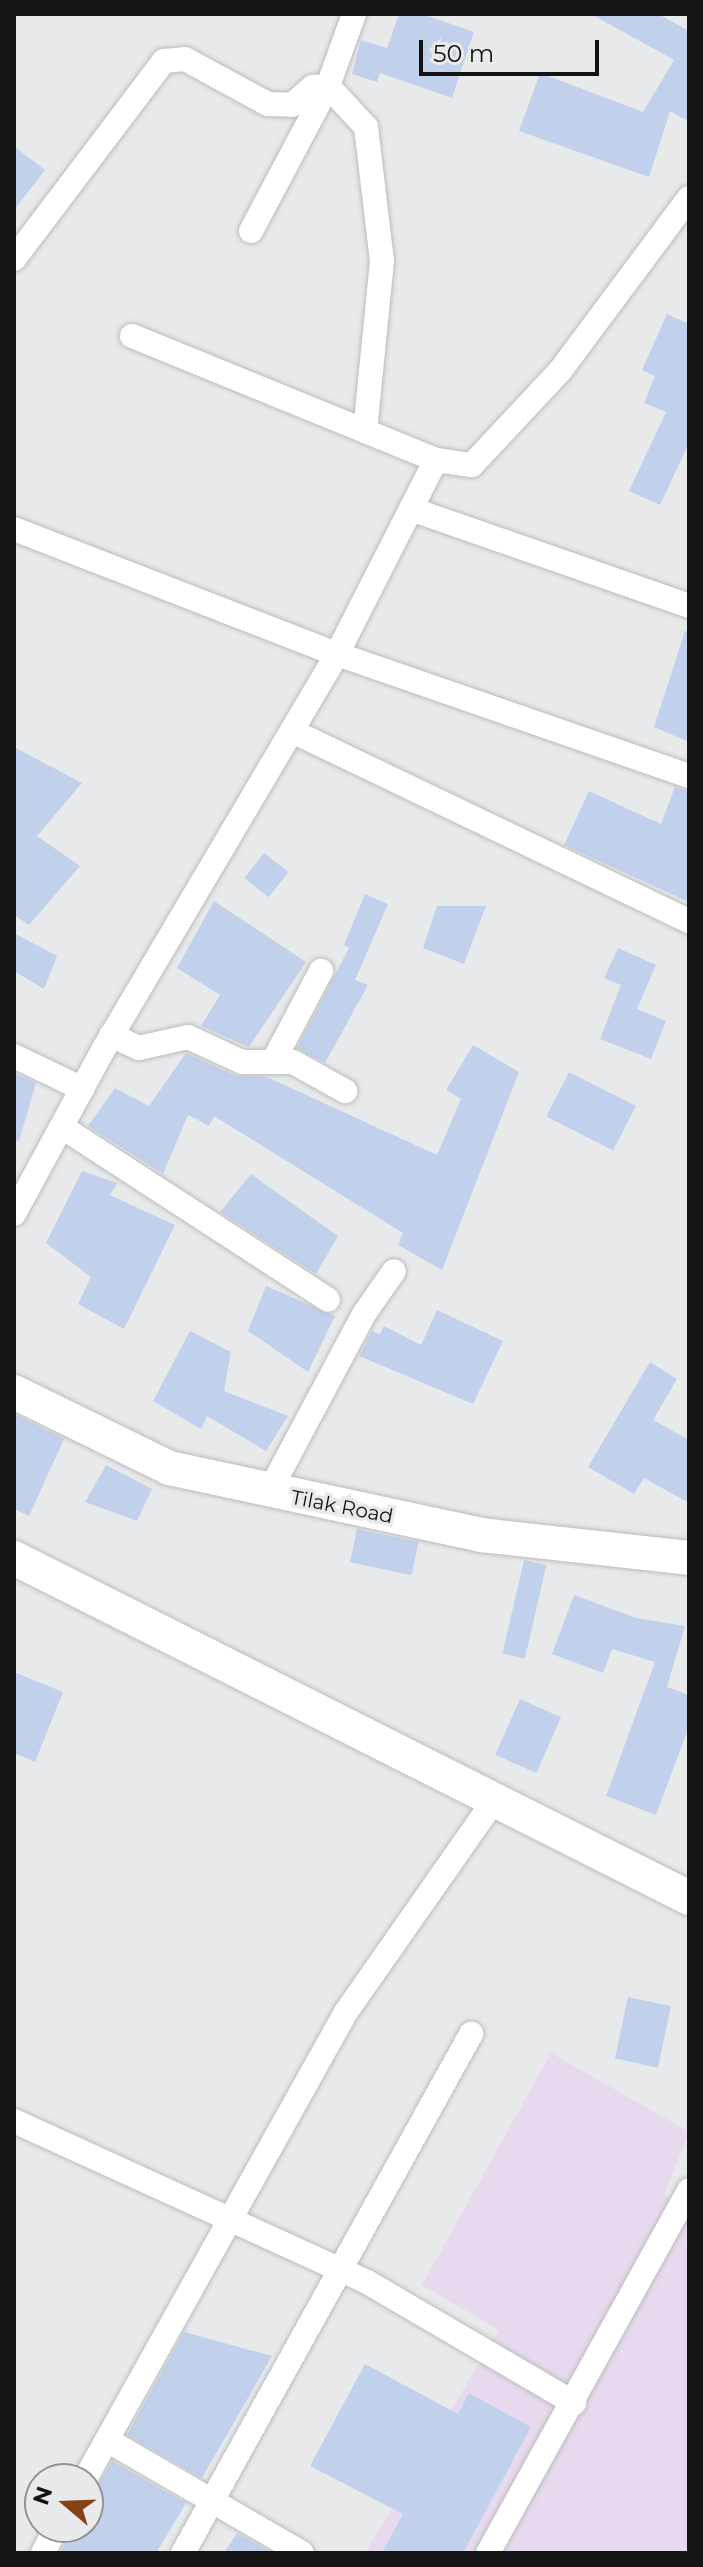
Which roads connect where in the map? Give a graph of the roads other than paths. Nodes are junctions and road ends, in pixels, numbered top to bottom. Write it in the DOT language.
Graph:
graph roads {
  1 [pos="338,14"];
  2 [pos="354,14"];
  3 [pos="343,43"];
  4 [pos="328,86"];
  5 [pos="689,198"];
  6 [pos="251,231"];
  7 [pos="14,259"];
  8 [pos="132,336"];
  9 [pos="365,431"];
  10 [pos="436,460"];
  11 [pos="411,509"];
  12 [pos="14,529"];
  13 [pos="689,606"];
  14 [pos="337,654"];
  15 [pos="292,731"];
  16 [pos="689,776"];
  17 [pos="689,921"];
  18 [pos="321,971"];
  19 [pos="111,1035"];
  20 [pos="14,1056"];
  21 [pos="274,1060"];
  22 [pos="83,1089"];
  23 [pos="345,1091"];
  24 [pos="62,1127"];
  25 [pos="14,1214"];
  26 [pos="394,1271"];
  27 [pos="328,1300"];
  28 [pos="14,1392"];
  29 [pos="269,1492"];
  30 [pos="14,1558"];
  31 [pos="689,1558"];
  32 [pos="495,1799"];
  33 [pos="689,1898"];
  34 [pos="471,2034"];
  35 [pos="14,2121"];
  36 [pos="689,2190"];
  37 [pos="232,2221"];
  38 [pos="341,2270"];
  39 [pos="574,2403"];
  40 [pos="107,2440"];
  41 [pos="94,2463"];
  42 [pos="212,2502"];
  43 [pos="183,2553"];
  44 [pos="302,2553"];
  45 [pos="488,2553"];
  1 -- 3 [label="street"];
  2 -- 3 [label="street"];
  3 -- 4 [label="street"];
  4 -- 6 [label="street"];
  4 -- 7 [label="street"];
  4 -- 9 [label="street"];
  5 -- 10 [label="street"];
  8 -- 9 [label="street"];
  9 -- 10 [label="street"];
  10 -- 11 [label="street"];
  11 -- 13 [label="street"];
  11 -- 14 [label="street"];
  12 -- 14 [label="street"];
  14 -- 15 [label="street"];
  14 -- 16 [label="street"];
  15 -- 17 [label="street"];
  15 -- 19 [label="street"];
  18 -- 21 [label="street"];
  19 -- 21 [label="street"];
  19 -- 22 [label="street"];
  20 -- 22 [label="street"];
  21 -- 23 [label="street"];
  22 -- 24 [label="street"];
  24 -- 25 [label="street"];
  24 -- 27 [label="street"];
  26 -- 29 [label="street"];
  28 -- 29 [label="street, Tilak Road"];
  29 -- 31 [label="street, Tilak Road"];
  30 -- 32 [label="street"];
  32 -- 33 [label="street"];
  32 -- 37 [label="street"];
  34 -- 38 [label="street"];
  35 -- 37 [label="street"];
  36 -- 39 [label="street"];
  37 -- 38 [label="street"];
  37 -- 40 [label="street"];
  38 -- 39 [label="street"];
  38 -- 42 [label="street"];
  39 -- 45 [label="street"];
  40 -- 41 [label="street"];
  40 -- 42 [label="street"];
  42 -- 43 [label="street"];
  42 -- 44 [label="street"];
}
